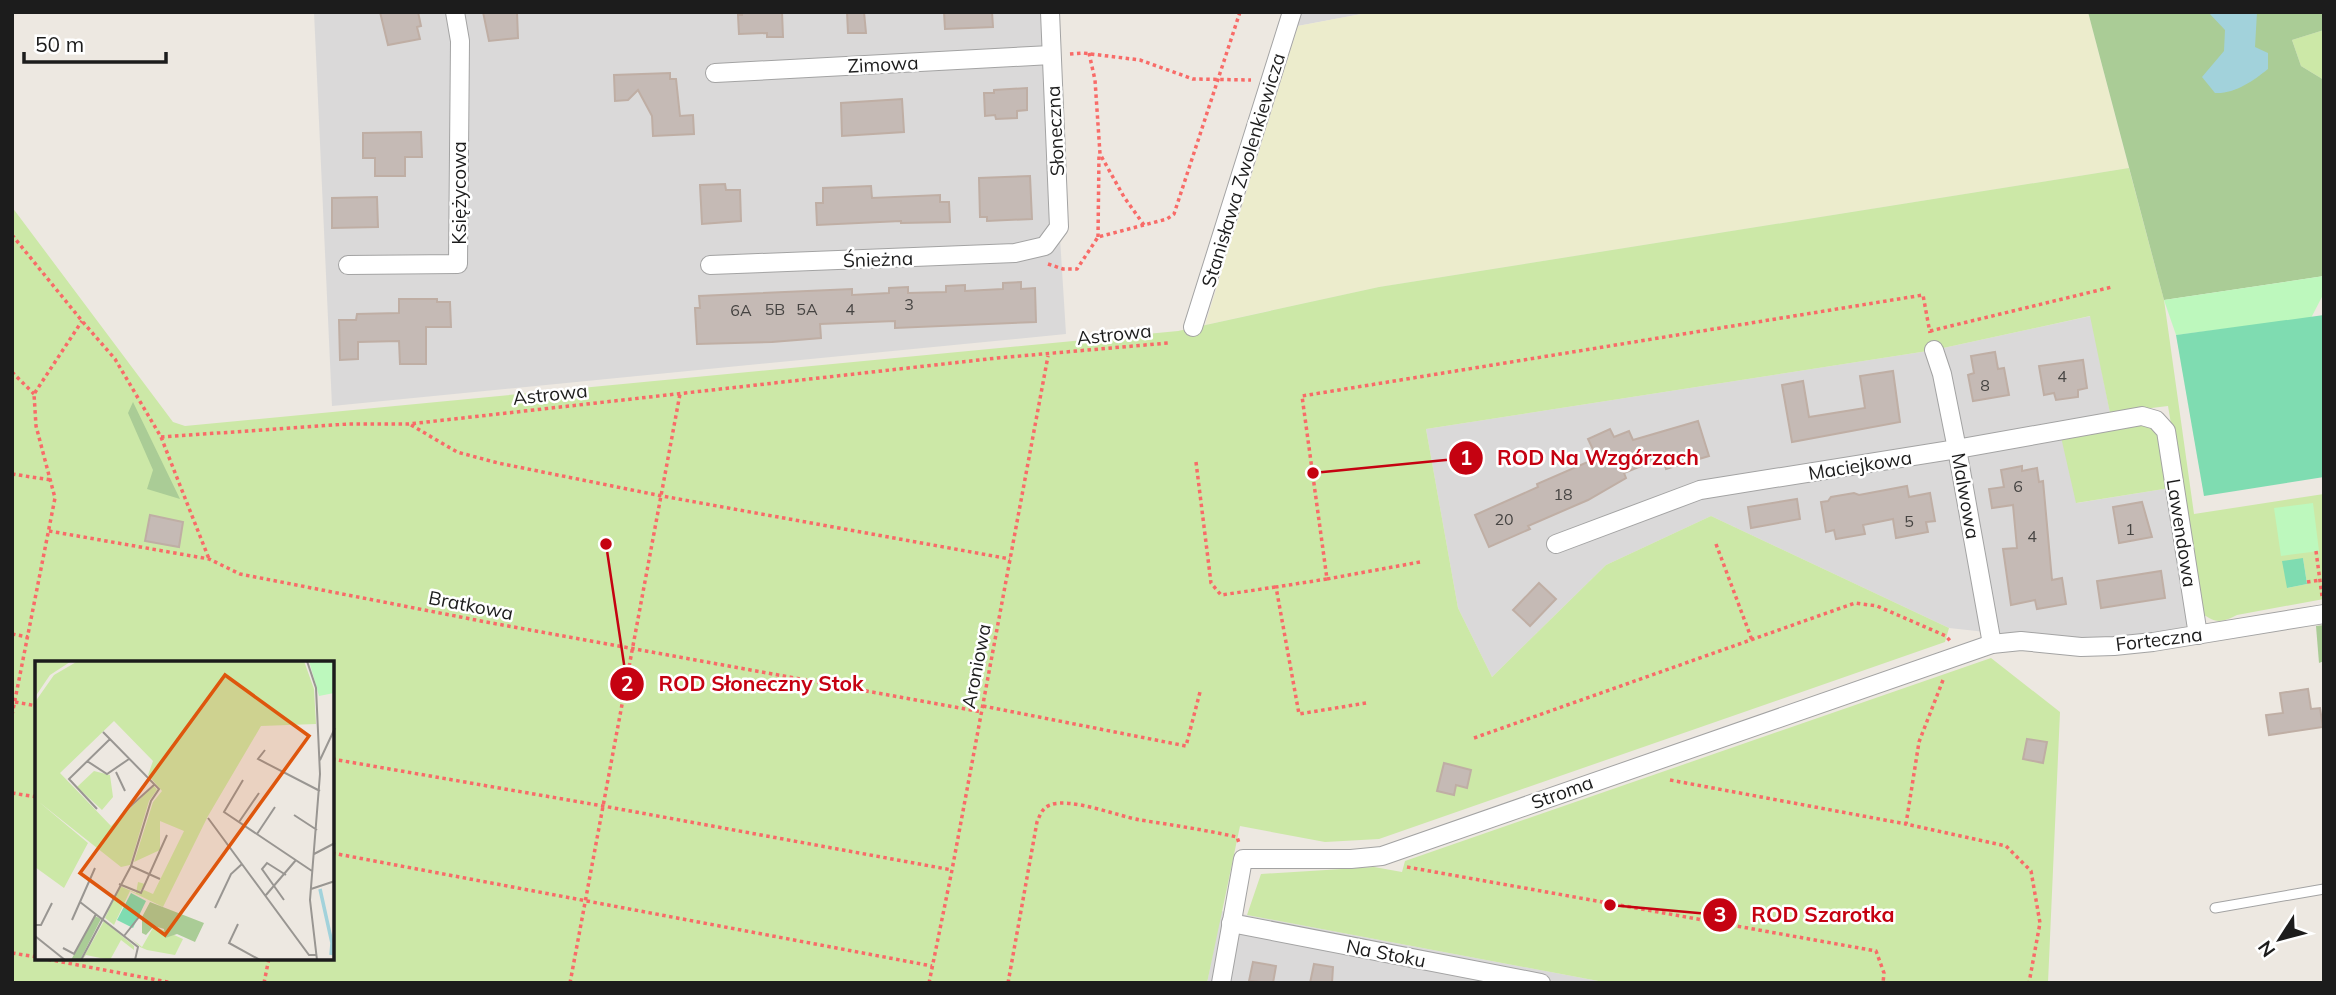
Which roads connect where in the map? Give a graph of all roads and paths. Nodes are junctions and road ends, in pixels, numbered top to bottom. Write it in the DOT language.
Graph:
graph roads {
  1 [pos="455,12"];
  2 [pos="1049,12"];
  3 [pos="1240,12"];
  4 [pos="1292,12"];
  5 [pos="1089,53"];
  6 [pos="1051,55"];
  7 [pos="715,73"];
  8 [pos="1219,79"];
  9 [pos="1270,80"];
  10 [pos="1100,151"];
  11 [pos="1144,225"];
  12 [pos="12,235"];
  13 [pos="1098,237"];
  14 [pos="1038,247"];
  15 [pos="348,265"];
  16 [pos="710,265"];
  17 [pos="2112,287"];
  18 [pos="82,321"];
  19 [pos="1193,327"];
  20 [pos="1930,331"];
  21 [pos="1168,343"];
  22 [pos="1934,350"];
  23 [pos="1048,355"];
  24 [pos="12,372"];
  25 [pos="34,394"];
  26 [pos="680,394"];
  27 [pos="409,424"];
  28 [pos="2166,431"];
  29 [pos="161,438"];
  30 [pos="1957,449"];
  31 [pos="1196,462"];
  32 [pos="12,474"];
  33 [pos="51,480"];
  34 [pos="662,496"];
  35 [pos="49,531"];
  36 [pos="1556,544"];
  37 [pos="1716,544"];
  38 [pos="2316,551"];
  39 [pos="209,559"];
  40 [pos="1010,559"];
  41 [pos="1420,562"];
  42 [pos="1327,579"];
  43 [pos="2320,580"];
  44 [pos="2307,582"];
  45 [pos="1276,587"];
  46 [pos="2323,601"];
  47 [pos="2324,614"];
  48 [pos="12,634"];
  49 [pos="2198,635"];
  50 [pos="28,636"];
  51 [pos="1752,640"];
  52 [pos="1992,644"];
  53 [pos="632,648"];
  54 [pos="1954,657"];
  55 [pos="1200,692"];
  56 [pos="15,702"];
  57 [pos="1366,703"];
  58 [pos="35,706"];
  59 [pos="982,709"];
  60 [pos="12,715"];
  61 [pos="1474,738"];
  62 [pos="334,759"];
  63 [pos="1670,780"];
  64 [pos="12,793"];
  65 [pos="35,797"];
  66 [pos="603,806"];
  67 [pos="1906,824"];
  68 [pos="334,853"];
  69 [pos="1242,859"];
  70 [pos="1403,867"];
  71 [pos="952,870"];
  72 [pos="2324,889"];
  73 [pos="586,902"];
  74 [pos="2215,908"];
  75 [pos="1231,923"];
  76 [pos="12,953"];
  77 [pos="35,957"];
  78 [pos="50,960"];
  79 [pos="269,960"];
  80 [pos="932,965"];
  81 [pos="173,983"];
  82 [pos="264,983"];
  83 [pos="570,983"];
  84 [pos="929,983"];
  85 [pos="1008,983"];
  86 [pos="1221,983"];
  87 [pos="1541,983"];
  88 [pos="1882,983"];
  89 [pos="2029,983"];
  1 -- 15 [label="street, Księżycowa"];
  2 -- 6 [label="street, Słoneczna"];
  3 -- 8 [label="path"];
  4 -- 9 [label="street, Stanisława Zwolenkiewicza"];
  5 -- 6 [label="path"];
  5 -- 8 [label="path"];
  5 -- 10 [label="path"];
  6 -- 7 [label="street, Zimowa"];
  6 -- 14 [label="street, Słoneczna"];
  8 -- 9 [label="path"];
  8 -- 11 [label="path"];
  9 -- 19 [label="street, Stanisława Zwolenkiewicza"];
  10 -- 11 [label="path"];
  10 -- 13 [label="path"];
  11 -- 13 [label="path"];
  12 -- 18 [label="path"];
  13 -- 14 [label="path"];
  14 -- 16 [label="street, Śnieżna"];
  17 -- 20 [label="path"];
  18 -- 25 [label="path"];
  18 -- 29 [label="path"];
  20 -- 22 [label="path"];
  20 -- 42 [label="path"];
  21 -- 23 [label="path, Astrowa"];
  22 -- 30 [label="street, Malwowa"];
  23 -- 26 [label="path, Astrowa"];
  23 -- 40 [label="path, Aroniowa"];
  24 -- 25 [label="path"];
  25 -- 33 [label="path"];
  26 -- 27 [label="path, Astrowa"];
  26 -- 34 [label="path"];
  27 -- 29 [label="path, Astrowa"];
  27 -- 34 [label="path"];
  28 -- 30 [label="street, Maciejkowa"];
  28 -- 49 [label="street, Lawendowa"];
  29 -- 39 [label="path"];
  30 -- 36 [label="street, Maciejkowa"];
  30 -- 52 [label="street, Malwowa"];
  31 -- 45 [label="path"];
  32 -- 33 [label="path"];
  33 -- 35 [label="path"];
  34 -- 40 [label="path"];
  34 -- 53 [label="path"];
  35 -- 39 [label="path, Bratkowa"];
  35 -- 50 [label="path"];
  37 -- 51 [label="path"];
  38 -- 43 [label="path"];
  39 -- 53 [label="path, Bratkowa"];
  40 -- 59 [label="path, Aroniowa"];
  41 -- 42 [label="path"];
  42 -- 45 [label="path"];
  43 -- 44 [label="path"];
  43 -- 46 [label="path"];
  45 -- 57 [label="path"];
  47 -- 49 [label="street, Forteczna"];
  48 -- 50 [label="path"];
  49 -- 52 [label="street, Forteczna"];
  50 -- 56 [label="path"];
  51 -- 54 [label="path"];
  51 -- 61 [label="path"];
  52 -- 54 [label="street, Stroma"];
  53 -- 59 [label="path, Bratkowa"];
  53 -- 66 [label="path"];
  54 -- 67 [label="path"];
  54 -- 69 [label="street, Stroma"];
  55 -- 59 [label="path, Bratkowa"];
  56 -- 58 [label="path"];
  56 -- 60 [label="path"];
  59 -- 71 [label="path, Aroniowa"];
  62 -- 66 [label="path"];
  63 -- 67 [label="path"];
  64 -- 65 [label="path"];
  66 -- 71 [label="path"];
  66 -- 73 [label="path"];
  67 -- 89 [label="path"];
  68 -- 73 [label="path"];
  69 -- 75 [label="street"];
  69 -- 85 [label="path"];
  70 -- 88 [label="path"];
  71 -- 80 [label="path, Aroniowa"];
  72 -- 74 [label="lane"];
  73 -- 80 [label="path"];
  73 -- 83 [label="path"];
  75 -- 86 [label="street"];
  75 -- 87 [label="street, Na Stoku"];
  76 -- 77 [label="path"];
  78 -- 81 [label="path"];
  79 -- 82 [label="path"];
  80 -- 84 [label="path, Aroniowa"];
}
